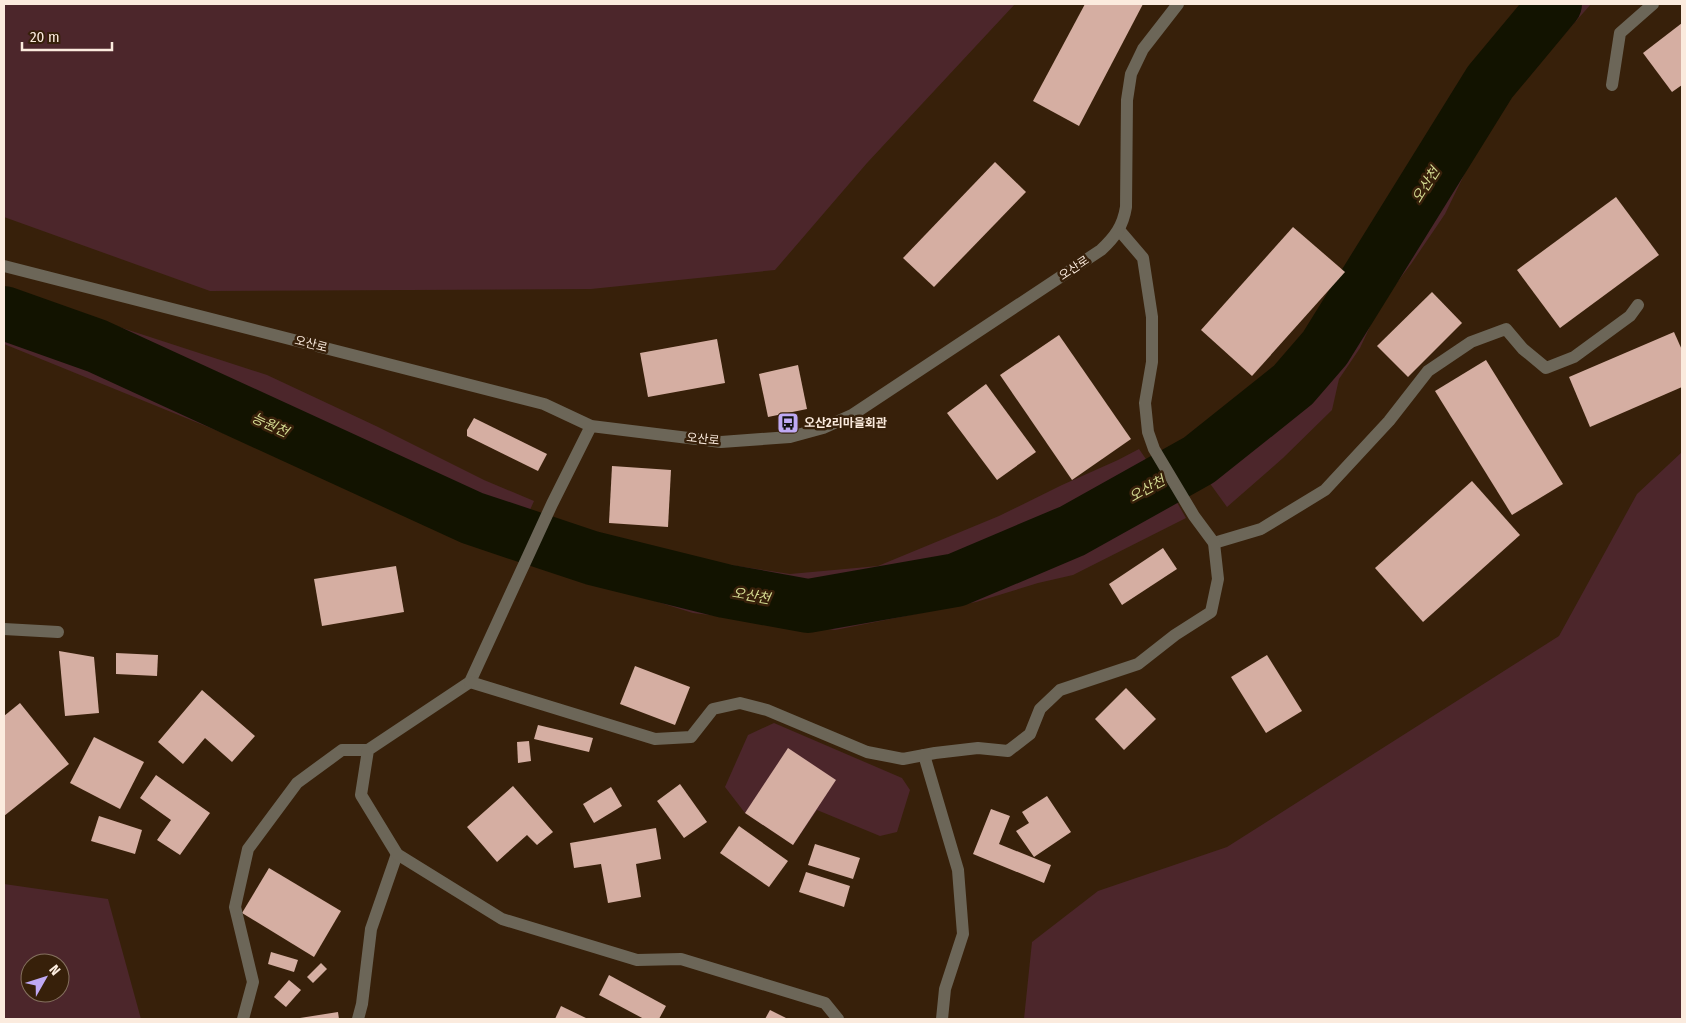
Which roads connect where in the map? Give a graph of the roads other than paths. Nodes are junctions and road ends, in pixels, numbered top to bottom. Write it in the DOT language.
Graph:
graph roads {
  1 [pos="1178,4"];
  2 [pos="1653,4"];
  3 [pos="1612,85"];
  4 [pos="1119,230"];
  5 [pos="4,266"];
  6 [pos="1638,305"];
  7 [pos="591,426"];
  8 [pos="1214,544"];
  9 [pos="4,629"];
  10 [pos="58,632"];
  11 [pos="470,682"];
  12 [pos="368,750"];
  13 [pos="924,755"];
  14 [pos="398,854"];
  15 [pos="243,1019"];
  16 [pos="358,1019"];
  17 [pos="838,1019"];
  18 [pos="942,1019"];
  1 -- 4 [label="street, 오산로"];
  2 -- 3 [label="street"];
  4 -- 7 [label="street, 오산로"];
  4 -- 8 [label="street"];
  5 -- 7 [label="street, 오산로"];
  6 -- 8 [label="street"];
  7 -- 11 [label="street"];
  8 -- 13 [label="street"];
  9 -- 10 [label="street"];
  11 -- 12 [label="street"];
  11 -- 13 [label="street"];
  12 -- 14 [label="street"];
  12 -- 15 [label="street"];
  13 -- 18 [label="street"];
  14 -- 16 [label="street"];
  14 -- 17 [label="street"];
}
